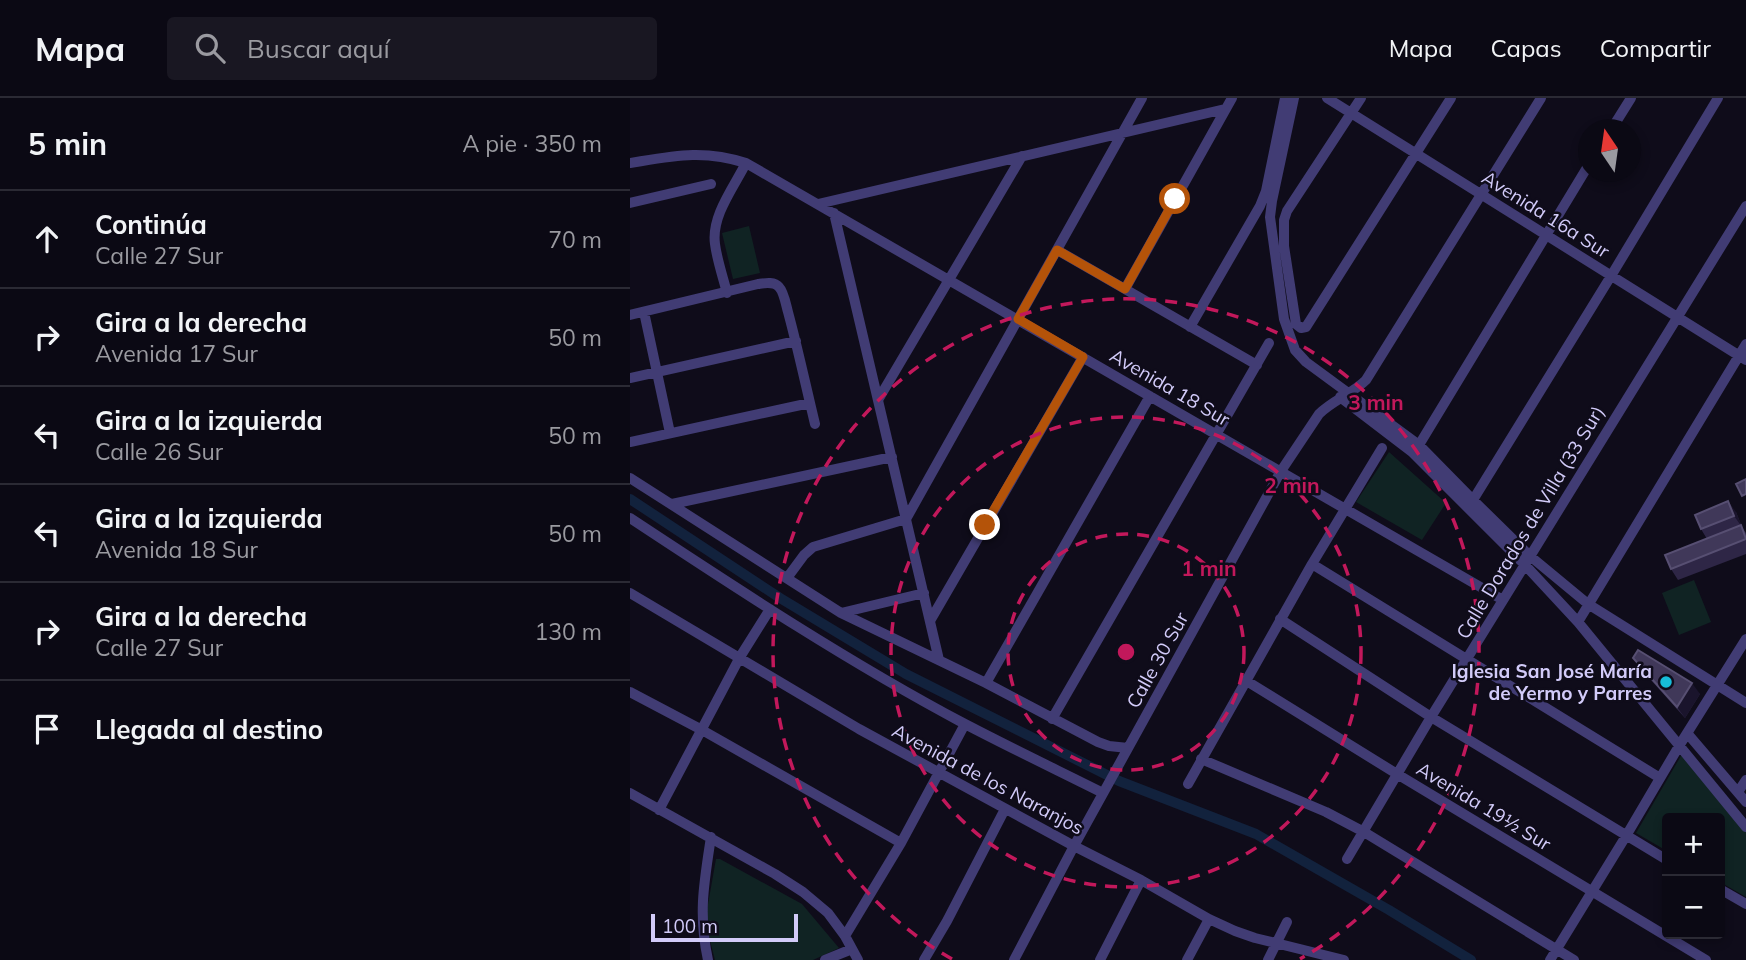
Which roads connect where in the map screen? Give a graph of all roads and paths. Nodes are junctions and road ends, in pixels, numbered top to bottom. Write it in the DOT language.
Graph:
graph roads {
  1 [pos="1142,98"];
  2 [pos="1232,98"];
  3 [pos="1285,98"];
  4 [pos="1294,98"];
  5 [pos="1327,98"];
  6 [pos="1361,98"];
  7 [pos="1451,98"];
  8 [pos="1541,98"];
  9 [pos="1631,98"];
  10 [pos="1718,98"];
  11 [pos="1225,109"];
  12 [pos="1352,113"];
  13 [pos="1618,119"];
  14 [pos="1123,132"];
  15 [pos="1415,154"];
  16 [pos="1022,156"];
  17 [pos="630,163"];
  18 [pos="747,163"];
  19 [pos="1578,182"];
  20 [pos="711,184"];
  21 [pos="1481,195"];
  22 [pos="630,203"];
  23 [pos="818,204"];
  24 [pos="1746,206"];
  25 [pos="834,213"];
  26 [pos="1545,234"];
  27 [pos="1057,250"];
  28 [pos="1611,276"];
  29 [pos="949,280"];
  30 [pos="1125,289"];
  31 [pos="727,293"];
  32 [pos="644,312"];
  33 [pos="630,315"];
  34 [pos="1677,317"];
  35 [pos="1018,319"];
  36 [pos="1190,327"];
  37 [pos="796,341"];
  38 [pos="1269,343"];
  39 [pos="1746,344"];
  40 [pos="1083,357"];
  41 [pos="1742,358"];
  42 [pos="1257,365"];
  43 [pos="657,372"];
  44 [pos="630,379"];
  45 [pos="1344,395"];
  46 [pos="1150,396"];
  47 [pos="878,400"];
  48 [pos="810,404"];
  49 [pos="815,424"];
  50 [pos="670,433"];
  51 [pos="1217,435"];
  52 [pos="630,442"];
  53 [pos="1419,445"];
  54 [pos="1382,447"];
  55 [pos="891,457"];
  56 [pos="1280,471"];
  57 [pos="630,478"];
  58 [pos="1473,500"];
  59 [pos="672,504"];
  60 [pos="1346,509"];
  61 [pos="630,518"];
  62 [pos="906,519"];
  63 [pos="1528,560"];
  64 [pos="1312,564"];
  65 [pos="787,578"];
  66 [pos="630,593"];
  67 [pos="924,593"];
  68 [pos="1503,600"];
  69 [pos="1588,604"];
  70 [pos="770,609"];
  71 [pos="841,613"];
  72 [pos="1280,619"];
  73 [pos="930,621"];
  74 [pos="1578,622"];
  75 [pos="1746,639"];
  76 [pos="740,657"];
  77 [pos="1467,659"];
  78 [pos="939,660"];
  79 [pos="1245,680"];
  80 [pos="986,683"];
  81 [pos="1718,685"];
  82 [pos="630,692"];
  83 [pos="1746,703"];
  84 [pos="1432,718"];
  85 [pos="1052,719"];
  86 [pos="965,724"];
  87 [pos="702,730"];
  88 [pos="1687,733"];
  89 [pos="1679,746"];
  90 [pos="1128,748"];
  91 [pos="1201,760"];
  92 [pos="940,773"];
  93 [pos="1397,775"];
  94 [pos="1660,778"];
  95 [pos="1746,780"];
  96 [pos="1188,784"];
  97 [pos="1105,789"];
  98 [pos="1738,792"];
  99 [pos="630,793"];
  100 [pos="1746,802"];
  101 [pos="1005,809"];
  102 [pos="659,810"];
  103 [pos="1746,827"];
  104 [pos="1364,832"];
  105 [pos="1626,836"];
  106 [pos="711,838"];
  107 [pos="901,843"];
  108 [pos="1074,846"];
  109 [pos="1662,857"];
  110 [pos="1347,859"];
  111 [pos="1141,880"];
  112 [pos="1593,891"];
  113 [pos="1725,892"];
  114 [pos="1746,904"];
  115 [pos="1209,919"];
  116 [pos="1287,922"];
  117 [pos="845,936"];
  118 [pos="1276,942"];
  119 [pos="852,949"];
  120 [pos="1556,949"];
  121 [pos="708,960"];
  122 [pos="825,960"];
  123 [pos="858,960"];
  124 [pos="924,960"];
  125 [pos="1014,960"];
  126 [pos="1100,960"];
  127 [pos="1187,960"];
  128 [pos="1268,960"];
  129 [pos="1344,960"];
  130 [pos="1550,960"];
  131 [pos="1574,960"];
  132 [pos="1706,960"];
  1 -- 14 [label="street"];
  2 -- 11 [label="street"];
  3 -- 36 [label="street"];
  4 -- 45 [label="street"];
  5 -- 12 [label="street, Avenida 16a Sur"];
  6 -- 12 [label="street"];
  7 -- 15 [label="street"];
  8 -- 21 [label="street, Calle 30 Sur"];
  9 -- 13 [label="street"];
  10 -- 28 [label="street"];
  11 -- 14 [label="street"];
  11 -- 30 [label="street"];
  12 -- 15 [label="street, Avenida 16a Sur"];
  12 -- 15 [label="street"];
  14 -- 16 [label="street"];
  14 -- 27 [label="street"];
  15 -- 21 [label="street, Avenida 16a Sur"];
  16 -- 23 [label="street"];
  16 -- 29 [label="street"];
  17 -- 18 [label="street, Avenida 18 Sur"];
  18 -- 23 [label="street, Avenida 18 Sur"];
  18 -- 31 [label="street"];
  19 -- 26 [label="street"];
  20 -- 22 [label="street"];
  21 -- 26 [label="street, Avenida 16a Sur"];
  21 -- 45 [label="street, Calle 30 Sur"];
  23 -- 25 [label="street, Avenida 18 Sur"];
  24 -- 34 [label="street, Calle Dorados de Villa (33 Sur)"];
  25 -- 29 [label="street, Avenida 18 Sur"];
  25 -- 47 [label="street"];
  26 -- 28 [label="street, Avenida 16a Sur"];
  26 -- 53 [label="street"];
  27 -- 30 [label="street"];
  27 -- 35 [label="street"];
  28 -- 34 [label="street, Avenida 16a Sur"];
  28 -- 58 [label="street"];
  29 -- 35 [label="street, Avenida 18 Sur"];
  29 -- 47 [label="street"];
  30 -- 36 [label="street"];
  31 -- 32 [label="street"];
  31 -- 37 [label="street"];
  32 -- 33 [label="street"];
  32 -- 43 [label="street"];
  34 -- 41 [label="street, Avenida 16a Sur"];
  34 -- 63 [label="street, Calle Dorados de Villa (33 Sur)"];
  35 -- 40 [label="street, Avenida 18 Sur"];
  35 -- 62 [label="street"];
  36 -- 42 [label="street"];
  37 -- 43 [label="street"];
  37 -- 48 [label="street"];
  38 -- 42 [label="street"];
  39 -- 41 [label="street"];
  40 -- 46 [label="street, Avenida 18 Sur"];
  40 -- 73 [label="street"];
  41 -- 69 [label="street"];
  42 -- 51 [label="street"];
  43 -- 44 [label="street"];
  43 -- 50 [label="street"];
  45 -- 53 [label="street"];
  45 -- 56 [label="street, Calle 30 Sur"];
  45 -- 63 [label="street"];
  46 -- 51 [label="street, Avenida 18 Sur"];
  46 -- 80 [label="street"];
  47 -- 55 [label="street"];
  48 -- 49 [label="street"];
  48 -- 50 [label="street"];
  50 -- 52 [label="street"];
  51 -- 56 [label="street, Avenida 18 Sur"];
  51 -- 85 [label="street"];
  53 -- 58 [label="street"];
  54 -- 60 [label="street"];
  55 -- 59 [label="street"];
  55 -- 62 [label="street"];
  56 -- 60 [label="street, Avenida 18 Sur"];
  56 -- 90 [label="street, Calle 30 Sur"];
  57 -- 59 [label="street"];
  58 -- 63 [label="street"];
  59 -- 65 [label="street"];
  60 -- 64 [label="street"];
  60 -- 68 [label="street, Avenida 18 Sur"];
  61 -- 70 [label="street"];
  62 -- 65 [label="street"];
  62 -- 67 [label="street"];
  63 -- 68 [label="street, Calle Dorados de Villa (33 Sur)"];
  63 -- 69 [label="street"];
  63 -- 74 [label="street"];
  64 -- 72 [label="street"];
  64 -- 77 [label="street"];
  65 -- 71 [label="street"];
  66 -- 76 [label="street, Avenida de los Naranjos"];
  67 -- 71 [label="street"];
  67 -- 73 [label="street"];
  68 -- 77 [label="street, Calle Dorados de Villa (33 Sur)"];
  69 -- 74 [label="street"];
  69 -- 81 [label="street"];
  70 -- 76 [label="street"];
  70 -- 86 [label="street"];
  71 -- 78 [label="street"];
  72 -- 79 [label="street"];
  72 -- 84 [label="street"];
  73 -- 78 [label="street"];
  74 -- 89 [label="street"];
  75 -- 81 [label="street"];
  76 -- 87 [label="street"];
  76 -- 92 [label="street, Avenida de los Naranjos"];
  77 -- 84 [label="street, Calle Dorados de Villa (33 Sur)"];
  77 -- 94 [label="street"];
  78 -- 80 [label="street"];
  79 -- 91 [label="street"];
  79 -- 93 [label="street, Avenida 19½ Sur"];
  80 -- 85 [label="street"];
  81 -- 83 [label="street"];
  81 -- 88 [label="street"];
  82 -- 87 [label="street"];
  84 -- 93 [label="street, Calle Dorados de Villa (33 Sur)"];
  84 -- 105 [label="street"];
  85 -- 90 [label="street"];
  86 -- 92 [label="street"];
  86 -- 97 [label="street"];
  87 -- 102 [label="street"];
  87 -- 107 [label="street"];
  88 -- 89 [label="street"];
  88 -- 98 [label="street"];
  89 -- 94 [label="street"];
  89 -- 103 [label="street"];
  90 -- 97 [label="street, Calle 30 Sur"];
  91 -- 96 [label="street"];
  91 -- 104 [label="street"];
  92 -- 101 [label="street, Avenida de los Naranjos"];
  92 -- 107 [label="street"];
  93 -- 104 [label="street, Calle Dorados de Villa (33 Sur)"];
  93 -- 112 [label="street, Avenida 19½ Sur"];
  94 -- 105 [label="street"];
  95 -- 98 [label="street"];
  97 -- 108 [label="street, Calle 30 Sur"];
  98 -- 100 [label="street"];
  99 -- 102 [label="street"];
  101 -- 108 [label="street, Avenida de los Naranjos"];
  101 -- 124 [label="street"];
  102 -- 106 [label="street"];
  104 -- 110 [label="street, Calle Dorados de Villa (33 Sur)"];
  104 -- 120 [label="street"];
  105 -- 109 [label="street"];
  105 -- 112 [label="street"];
  106 -- 117 [label="street"];
  106 -- 121 [label="street"];
  107 -- 117 [label="street"];
  108 -- 111 [label="street, Avenida de los Naranjos"];
  108 -- 125 [label="street, Calle 30 Sur"];
  111 -- 115 [label="street, Avenida de los Naranjos"];
  111 -- 126 [label="street"];
  112 -- 120 [label="street"];
  112 -- 132 [label="street, Avenida 19½ Sur"];
  113 -- 114 [label="street"];
  115 -- 118 [label="street, Avenida de los Naranjos"];
  115 -- 127 [label="street"];
  116 -- 118 [label="street"];
  117 -- 119 [label="street"];
  118 -- 128 [label="street"];
  118 -- 129 [label="street, Avenida de los Naranjos"];
  119 -- 122 [label="street"];
  119 -- 123 [label="street"];
  120 -- 130 [label="street"];
  120 -- 131 [label="street"];
}
